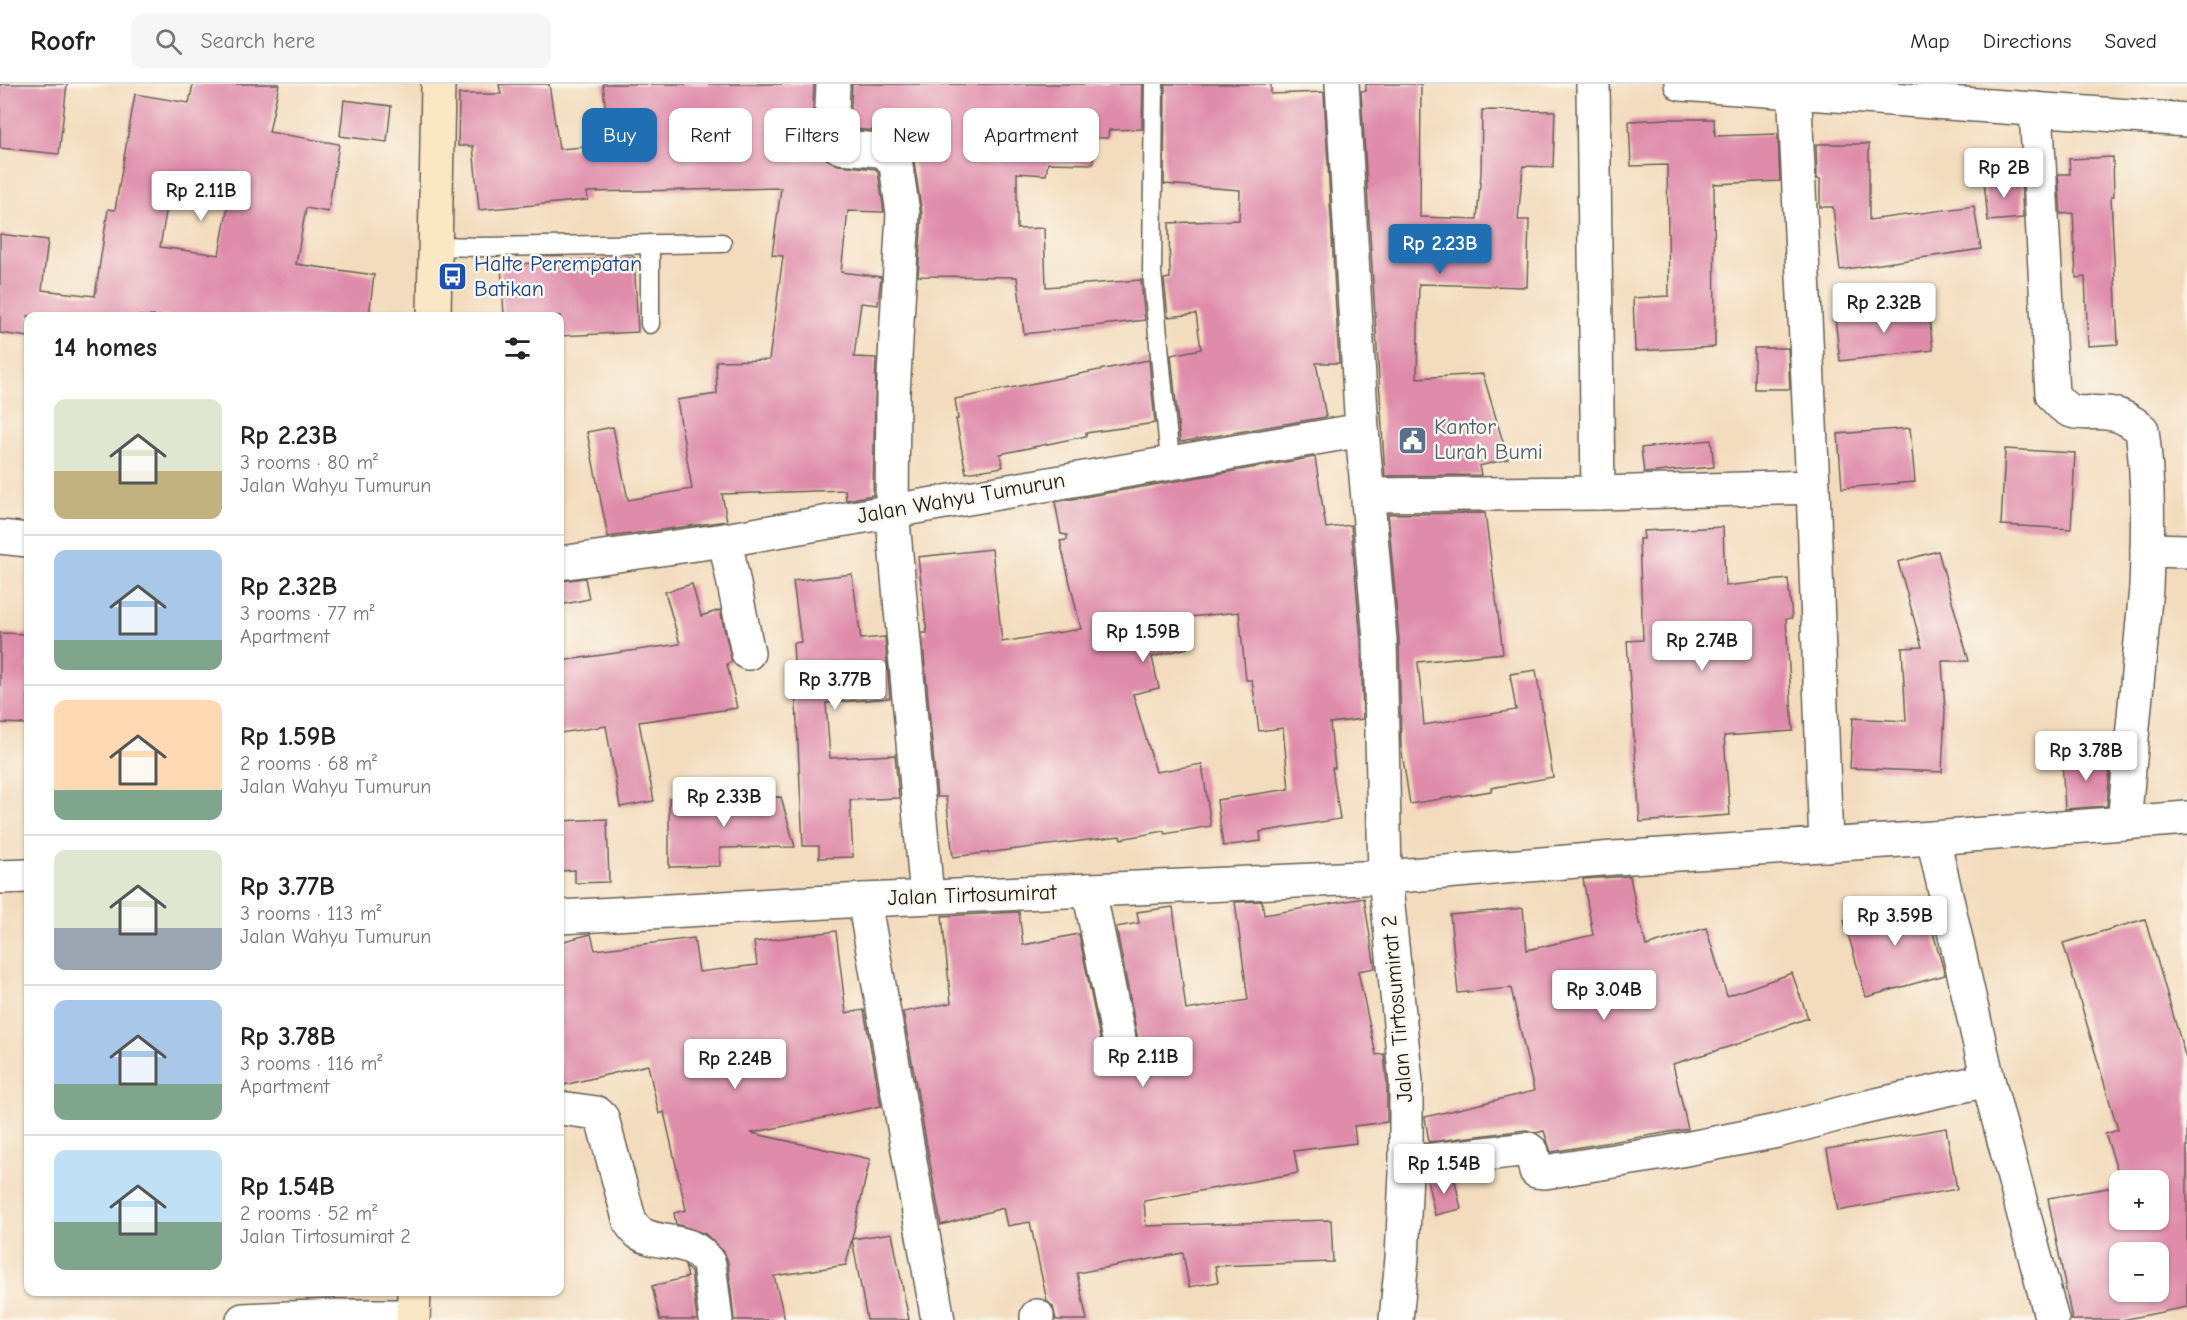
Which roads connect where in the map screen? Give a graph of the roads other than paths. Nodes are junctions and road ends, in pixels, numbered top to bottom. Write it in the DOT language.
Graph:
graph roads {
  1 [pos="438,84"];
  2 [pos="833,84"];
  3 [pos="1154,84"];
  4 [pos="1342,84"];
  5 [pos="1593,84"];
  6 [pos="1681,84"];
  7 [pos="1794,87"];
  8 [pos="2036,109"];
  9 [pos="2187,120"];
  10 [pos="722,243"];
  11 [pos="650,244"];
  12 [pos="435,246"];
  13 [pos="434,312"];
  14 [pos="650,324"];
  15 [pos="1362,430"];
  16 [pos="1170,461"];
  17 [pos="1813,487"];
  18 [pos="1598,493"];
  19 [pos="1368,495"];
  20 [pos="892,510"];
  21 [pos="0,537"];
  22 [pos="24,540"];
  23 [pos="726,540"];
  24 [pos="2147,550"];
  25 [pos="2187,551"];
  26 [pos="564,561"];
  27 [pos="748,653"];
  28 [pos="2187,818"];
  29 [pos="2124,823"];
  30 [pos="1933,838"];
  31 [pos="1826,845"];
  32 [pos="24,876"];
  33 [pos="0,877"];
  34 [pos="1384,877"];
  35 [pos="1089,890"];
  36 [pos="927,897"];
  37 [pos="864,900"];
  38 [pos="564,917"];
  39 [pos="1121,1049"];
  40 [pos="1988,1080"];
  41 [pos="564,1109"];
  42 [pos="1406,1163"];
  43 [pos="414,1309"];
  44 [pos="243,1320"];
  45 [pos="716,1320"];
  46 [pos="938,1320"];
  47 [pos="1396,1320"];
  48 [pos="2052,1320"];
  1 -- 12 [label="street"];
  2 -- 20 [label="street"];
  3 -- 16 [label="lane"];
  4 -- 15 [label="street, Jalan Tirtosumirat 2"];
  5 -- 18 [label="street"];
  6 -- 7 [label="street"];
  7 -- 8 [label="street"];
  7 -- 17 [label="street"];
  8 -- 9 [label="street"];
  8 -- 24 [label="street"];
  10 -- 11 [label="lane"];
  11 -- 12 [label="lane"];
  11 -- 14 [label="lane"];
  12 -- 13 [label="street"];
  15 -- 16 [label="street, Jalan Wahyu Tumurun"];
  15 -- 19 [label="street, Jalan Tirtosumirat 2"];
  16 -- 20 [label="street, Jalan Wahyu Tumurun"];
  17 -- 18 [label="street"];
  17 -- 31 [label="street"];
  18 -- 19 [label="street"];
  19 -- 34 [label="street, Jalan Tirtosumirat 2"];
  20 -- 23 [label="street, Jalan Wahyu Tumurun"];
  20 -- 36 [label="street"];
  21 -- 22 [label="street"];
  23 -- 26 [label="street, Jalan Wahyu Tumurun"];
  23 -- 27 [label="street"];
  24 -- 25 [label="street"];
  24 -- 29 [label="street"];
  28 -- 29 [label="street, Jalan Tirtosumirat"];
  29 -- 30 [label="street, Jalan Tirtosumirat"];
  30 -- 31 [label="street, Jalan Tirtosumirat"];
  30 -- 40 [label="street"];
  31 -- 34 [label="street, Jalan Tirtosumirat"];
  32 -- 33 [label="street"];
  34 -- 35 [label="street, Jalan Tirtosumirat"];
  34 -- 42 [label="street, Jalan Tirtosumirat 2"];
  35 -- 36 [label="street, Jalan Tirtosumirat"];
  35 -- 39 [label="street"];
  36 -- 37 [label="street, Jalan Tirtosumirat"];
  37 -- 38 [label="street, Jalan Tirtosumirat"];
  37 -- 46 [label="street"];
  40 -- 42 [label="street"];
  40 -- 48 [label="street"];
  41 -- 45 [label="street"];
  42 -- 47 [label="street, Jalan Tirtosumirat 2"];
  43 -- 44 [label="street"];
}
